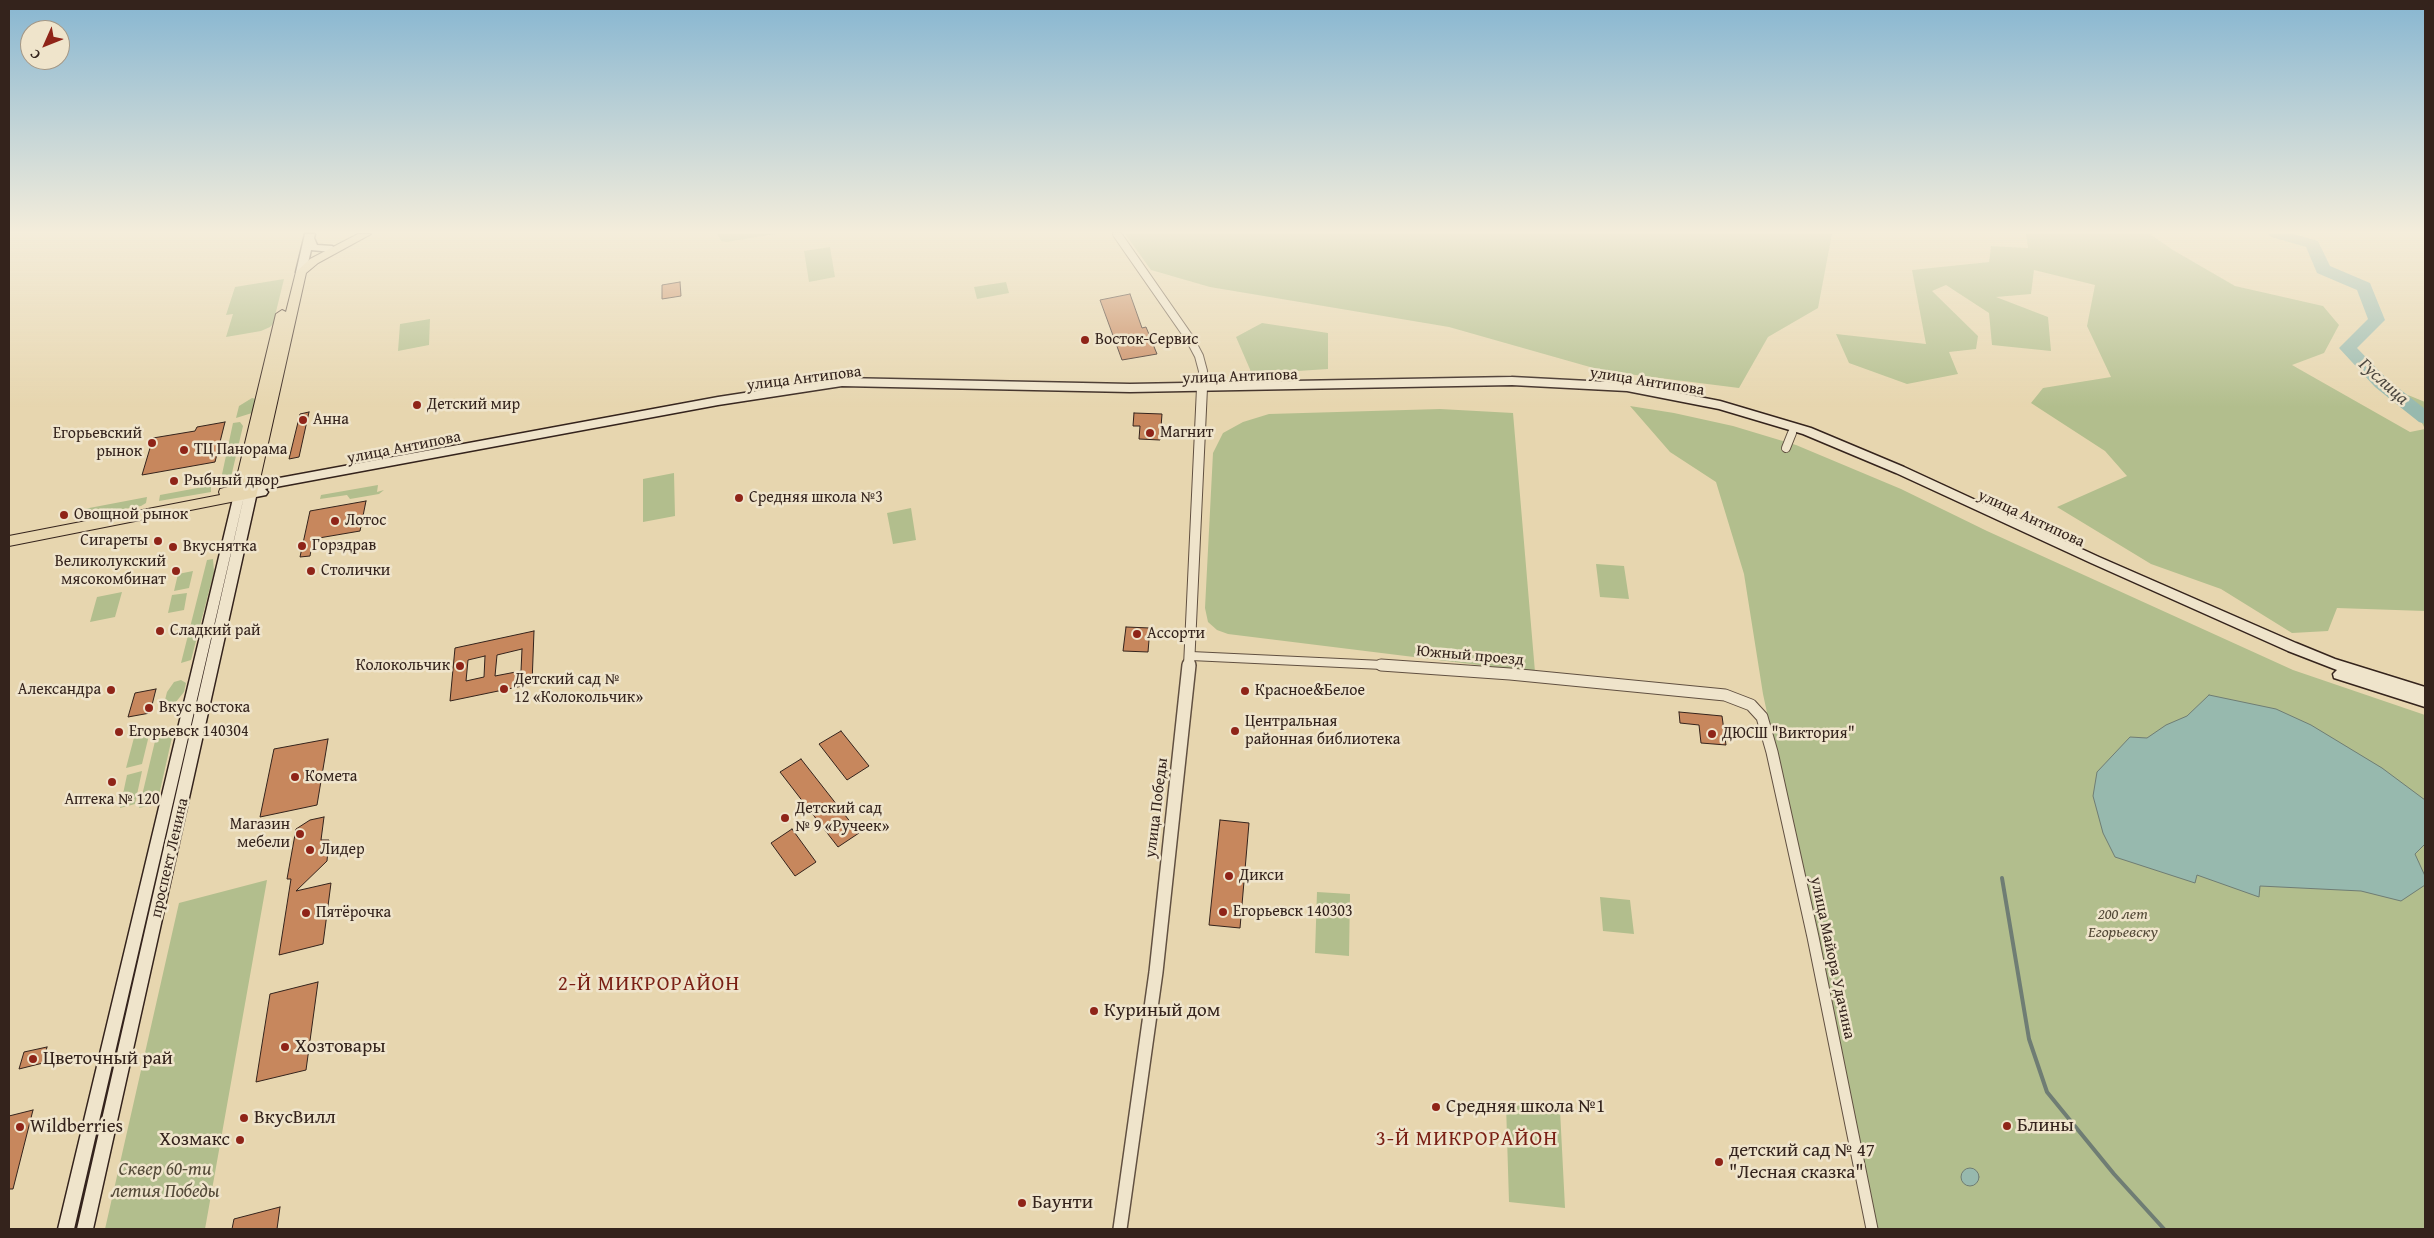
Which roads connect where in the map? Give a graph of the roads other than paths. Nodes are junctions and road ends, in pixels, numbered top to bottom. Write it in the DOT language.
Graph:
graph roads {
  1 [pos="292,292"];
  2 [pos="1157,292"];
  3 [pos="1202,392"];
  4 [pos="1792,433"];
  5 [pos="1786,448"];
  6 [pos="245,492"];
  7 [pos="9,534"];
  8 [pos="9,541"];
  9 [pos="1191,656"];
  10 [pos="2425,692"];
  11 [pos="1745,701"];
  12 [pos="2425,702"];
  13 [pos="160,902"];
  14 [pos="142,907"];
  15 [pos="140,988"];
  16 [pos="121,993"];
  17 [pos="66,1229"];
  18 [pos="85,1229"];
  19 [pos="1120,1229"];
  20 [pos="1872,1229"];
  1 -- 6 [label="main road"];
  2 -- 3 [label="street"];
  3 -- 4 [label="main road, улица Антипова"];
  3 -- 6 [label="main road, улица Антипова"];
  3 -- 9 [label="street, улица Победы"];
  3 -- 10 [label="main road, улица Антипова"];
  4 -- 5 [label="street"];
  4 -- 12 [label="main road, улица Антипова"];
  6 -- 7 [label="main road, улица Антипова"];
  6 -- 8 [label="main road, улица Антипова"];
  6 -- 13 [label="main road, проспект Ленина"];
  6 -- 14 [label="main road, проспект Ленина"];
  9 -- 11 [label="street, Южный проезд"];
  9 -- 19 [label="street, улица Победы"];
  11 -- 20 [label="street, улица Майора Удачина"];
  13 -- 14 [label="main road"];
  13 -- 15 [label="main road, проспект Ленина"];
  14 -- 16 [label="main road, проспект Ленина"];
  15 -- 16 [label="main road"];
  15 -- 18 [label="main road, проспект Ленина"];
  16 -- 17 [label="main road, проспект Ленина"];
}
